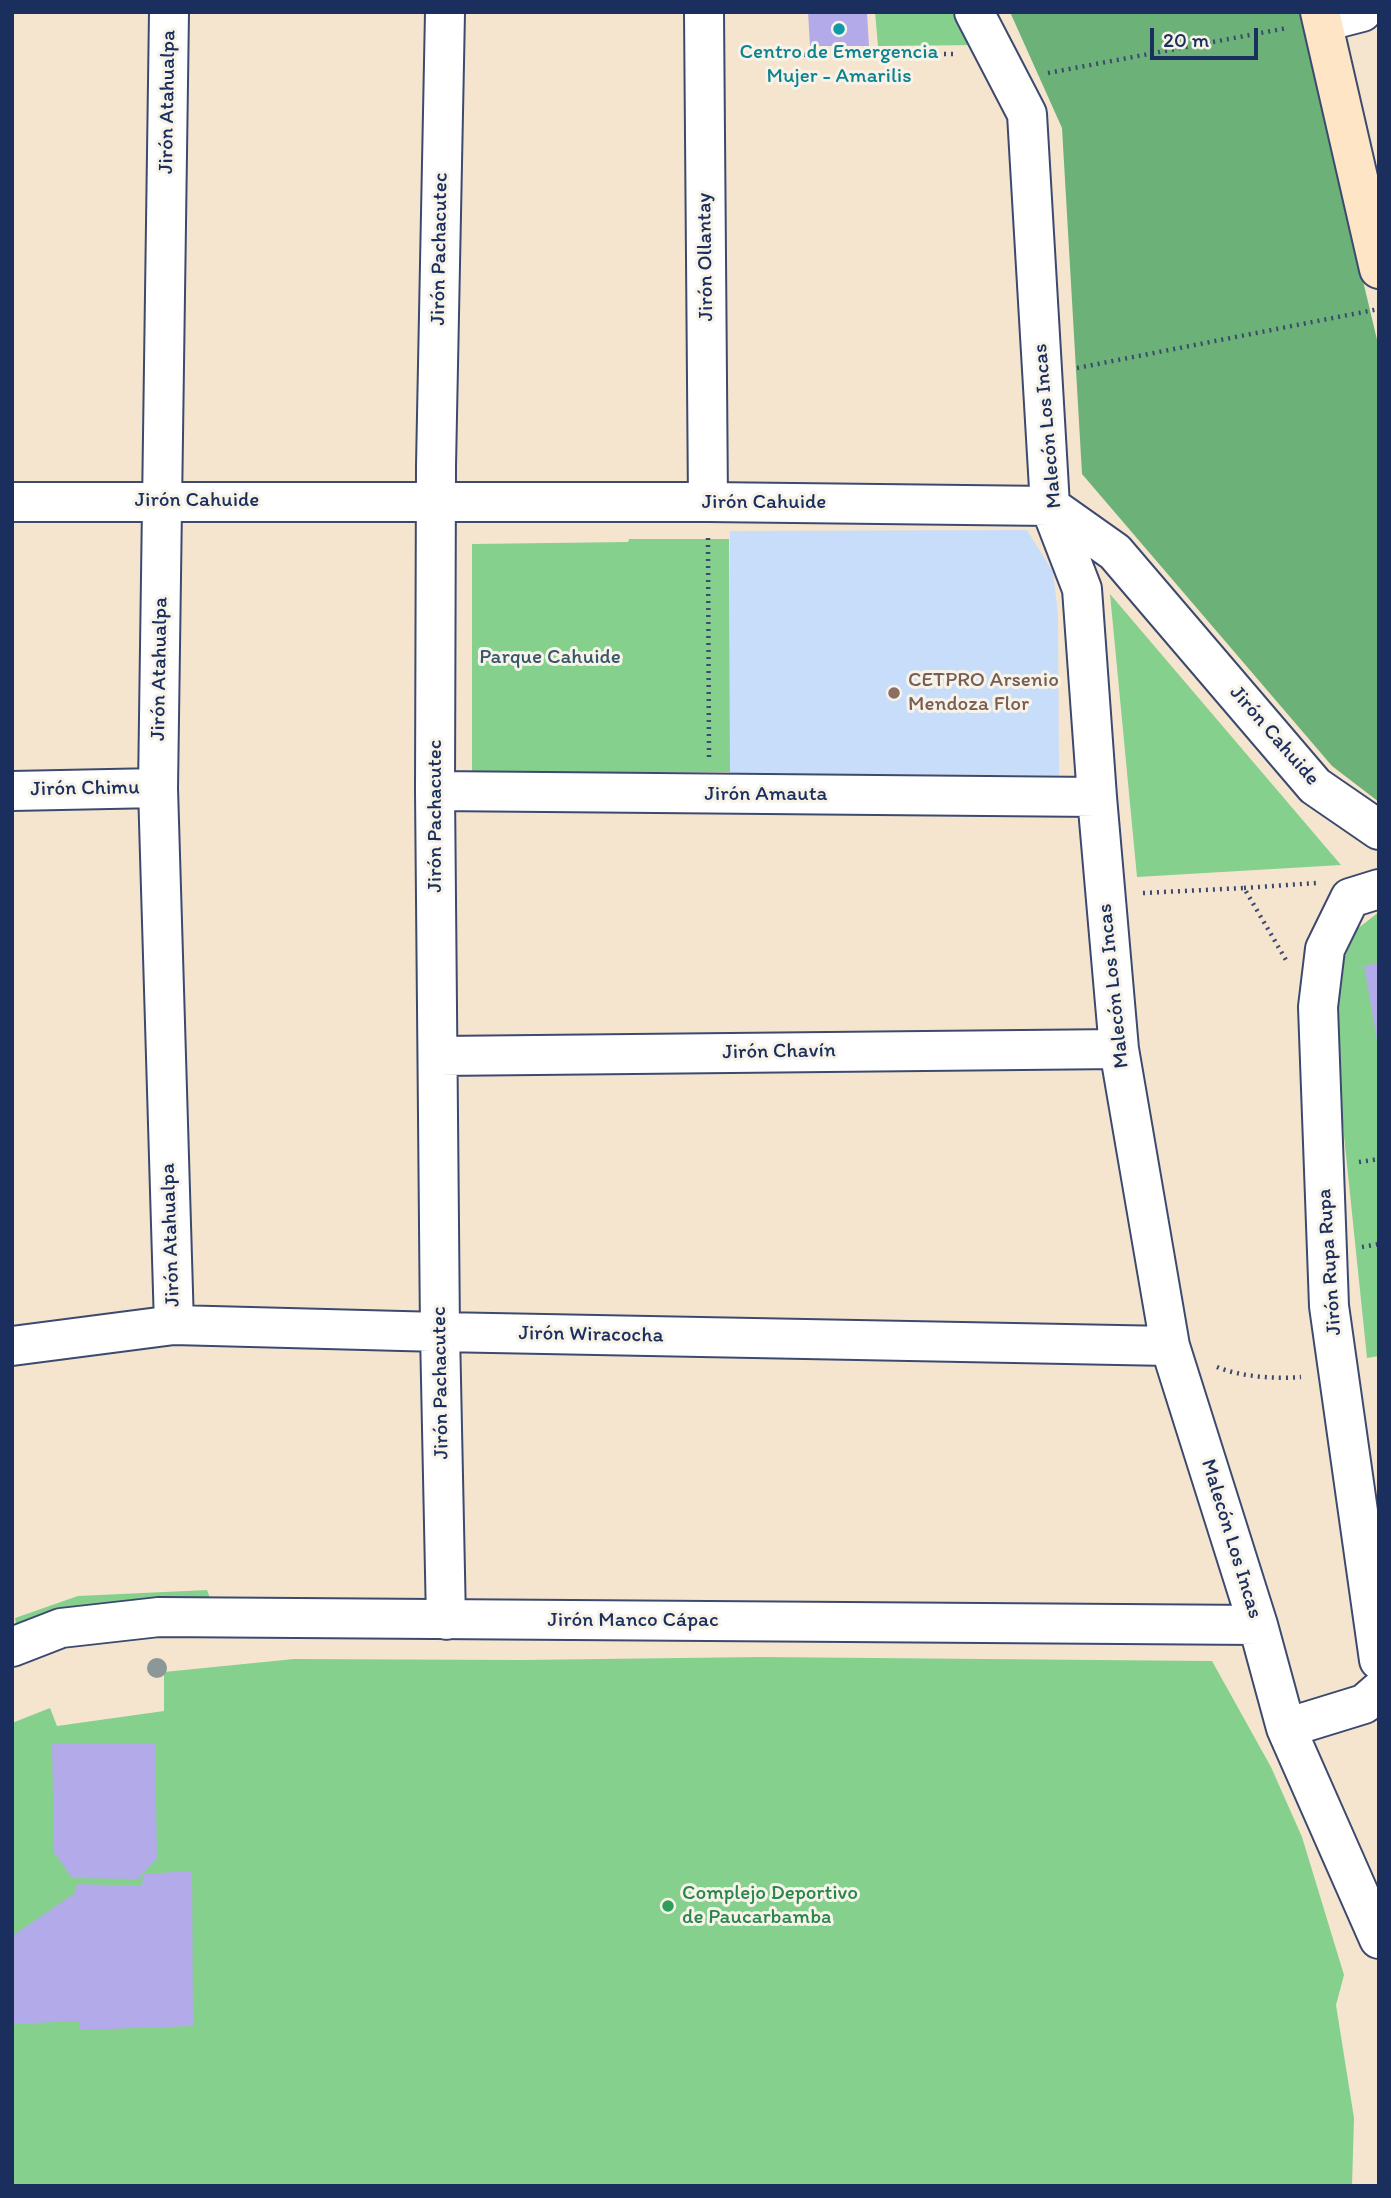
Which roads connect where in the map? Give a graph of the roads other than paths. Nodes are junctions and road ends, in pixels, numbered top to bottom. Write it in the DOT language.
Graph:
graph roads {
  1 [pos="169,12"];
  2 [pos="445,12"];
  3 [pos="704,12"];
  4 [pos="974,12"];
  5 [pos="1362,12"];
  6 [pos="1321,17"];
  7 [pos="1379,269"];
  8 [pos="164,501"];
  9 [pos="12,502"];
  10 [pos="438,502"];
  11 [pos="708,502"];
  12 [pos="1051,506"];
  13 [pos="158,788"];
  14 [pos="12,791"];
  15 [pos="435,791"];
  16 [pos="1097,797"];
  17 [pos="1379,830"];
  18 [pos="1364,894"];
  19 [pos="1119,1049"];
  20 [pos="439,1056"];
  21 [pos="174,1325"];
  22 [pos="440,1332"];
  23 [pos="12,1346"];
  24 [pos="1170,1346"];
  25 [pos="446,1620"];
  26 [pos="1258,1625"];
  27 [pos="12,1647"];
  28 [pos="1379,1660"];
  29 [pos="1379,1692"];
  30 [pos="1286,1728"];
  31 [pos="1379,1939"];
  1 -- 8 [label="street, Jirón Atahualpa"];
  2 -- 10 [label="street, Jirón Pachacutec"];
  3 -- 11 [label="street, Jirón Ollantay"];
  4 -- 12 [label="street, Malecón Los Incas"];
  5 -- 6 [label="street"];
  6 -- 7 [label="main road"];
  8 -- 9 [label="street, Jirón Cahuide"];
  8 -- 10 [label="street, Jirón Cahuide"];
  8 -- 13 [label="street, Jirón Atahualpa"];
  10 -- 11 [label="street, Jirón Cahuide"];
  10 -- 15 [label="street, Jirón Pachacutec"];
  11 -- 12 [label="street, Jirón Cahuide"];
  12 -- 16 [label="street, Malecón Los Incas"];
  12 -- 17 [label="street, Jirón Cahuide"];
  13 -- 14 [label="street, Jirón Chimu"];
  13 -- 21 [label="street, Jirón Atahualpa"];
  15 -- 16 [label="street, Jirón Amauta"];
  15 -- 20 [label="street, Jirón Pachacutec"];
  16 -- 19 [label="street, Malecón Los Incas"];
  18 -- 28 [label="street, Jirón Rupa Rupa"];
  19 -- 20 [label="street, Jirón Chavín"];
  19 -- 24 [label="street, Malecón Los Incas"];
  20 -- 22 [label="street, Jirón Pachacutec"];
  21 -- 22 [label="street, Jirón Wiracocha"];
  21 -- 23 [label="street, Jirón Wiracocha"];
  22 -- 24 [label="street, Jirón Wiracocha"];
  22 -- 25 [label="street, Jirón Pachacutec"];
  24 -- 26 [label="street, Malecón Los Incas"];
  25 -- 26 [label="street, Jirón Manco Cápac"];
  25 -- 27 [label="street, Jirón Manco Cápac"];
  26 -- 30 [label="street, Malecón Los Incas"];
  29 -- 30 [label="street"];
  30 -- 31 [label="street, Malecón Los Incas"];
}
